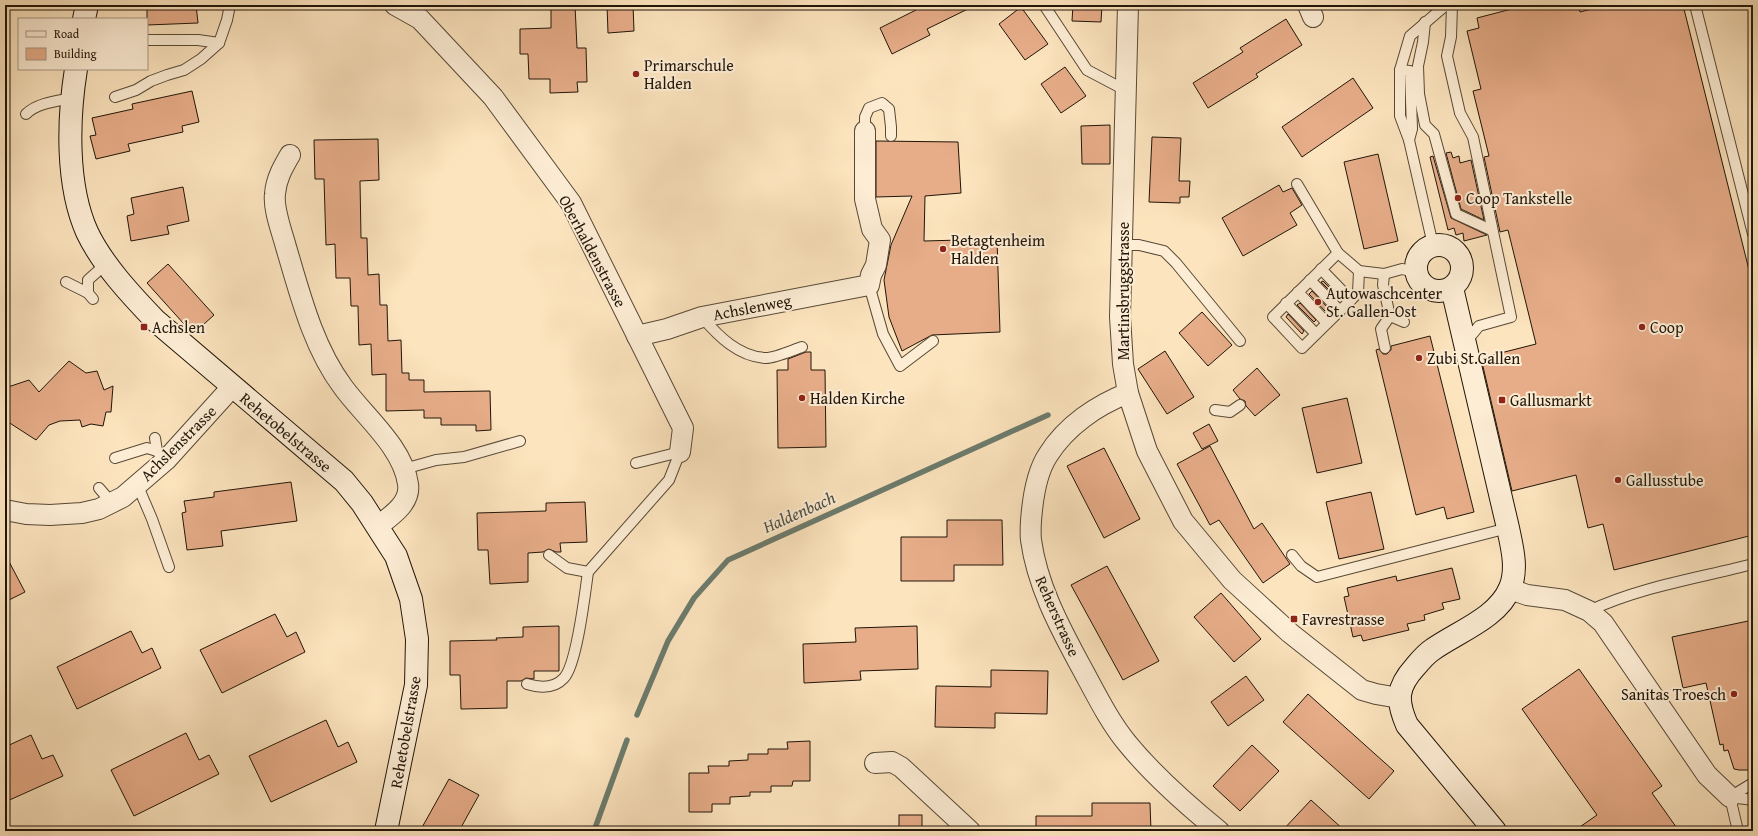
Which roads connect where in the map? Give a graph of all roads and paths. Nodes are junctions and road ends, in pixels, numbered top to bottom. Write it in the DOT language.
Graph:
graph roads {
  1 [pos="87,5"];
  2 [pos="230,5"];
  3 [pos="395,5"];
  4 [pos="1044,5"];
  5 [pos="1128,5"];
  6 [pos="1446,5"];
  7 [pos="1452,5"];
  8 [pos="1695,5"];
  9 [pos="84,18"];
  10 [pos="1425,22"];
  11 [pos="148,40"];
  12 [pos="219,43"];
  13 [pos="76,70"];
  14 [pos="1400,70"];
  15 [pos="1126,90"];
  16 [pos="115,97"];
  17 [pos="72,98"];
  18 [pos="26,114"];
  19 [pos="1425,125"];
  20 [pos="1412,130"];
  21 [pos="865,131"];
  22 [pos="891,136"];
  23 [pos="1409,140"];
  24 [pos="290,155"];
  25 [pos="1297,184"];
  26 [pos="1491,230"];
  27 [pos="1753,234"];
  28 [pos="1122,245"];
  29 [pos="1433,245"];
  30 [pos="1338,253"];
  31 [pos="107,263"];
  32 [pos="1321,269"];
  33 [pos="1359,271"];
  34 [pos="1416,272"];
  35 [pos="1384,274"];
  36 [pos="1310,280"];
  37 [pos="66,282"];
  38 [pos="869,285"];
  39 [pos="1452,288"];
  40 [pos="1298,292"];
  41 [pos="1351,300"];
  42 [pos="1286,303"];
  43 [pos="1340,311"];
  44 [pos="1390,316"];
  45 [pos="702,317"];
  46 [pos="1404,322"];
  47 [pos="1327,323"];
  48 [pos="1316,334"];
  49 [pos="637,336"];
  50 [pos="933,341"];
  51 [pos="1240,341"];
  52 [pos="1465,344"];
  53 [pos="802,347"];
  54 [pos="1385,348"];
  55 [pos="232,387"];
  56 [pos="1128,393"];
  57 [pos="1240,406"];
  58 [pos="1215,410"];
  59 [pos="155,438"];
  60 [pos="520,441"];
  61 [pos="680,452"];
  62 [pos="162,455"];
  63 [pos="115,458"];
  64 [pos="636,463"];
  65 [pos="404,469"];
  66 [pos="137,484"];
  67 [pos="5,510"];
  68 [pos="378,526"];
  69 [pos="1508,528"];
  70 [pos="549,555"];
  71 [pos="1292,555"];
  72 [pos="1753,564"];
  73 [pos="169,567"];
  74 [pos="588,572"];
  75 [pos="1510,589"];
  76 [pos="1589,611"];
  77 [pos="527,684"];
  78 [pos="1399,698"];
  79 [pos="875,763"];
  80 [pos="1753,783"];
  81 [pos="1730,797"];
  82 [pos="1753,800"];
  83 [pos="386,831"];
  84 [pos="970,831"];
  85 [pos="1219,831"];
  86 [pos="1495,831"];
  87 [pos="1738,831"];
  1 -- 9 [label="street"];
  2 -- 12 [label="lane"];
  3 -- 49 [label="street, Oberhaldenstrasse"];
  4 -- 15 [label="lane"];
  5 -- 15 [label="street, Martinsbruggstrasse"];
  6 -- 10 [label="lane"];
  7 -- 26 [label="lane"];
  8 -- 27 [label="lane"];
  10 -- 14 [label="lane"];
  10 -- 19 [label="lane"];
  11 -- 12 [label="lane"];
  12 -- 16 [label="lane"];
  13 -- 17 [label="street, Rehetobelstrasse"];
  14 -- 20 [label="lane"];
  14 -- 23 [label="lane"];
  15 -- 28 [label="street, Martinsbruggstrasse"];
  17 -- 18 [label="lane"];
  17 -- 31 [label="street, Rehetobelstrasse"];
  19 -- 20 [label="lane"];
  19 -- 26 [label="lane"];
  20 -- 23 [label="lane"];
  21 -- 22 [label="lane"];
  21 -- 38 [label="street"];
  23 -- 29 [label="lane"];
  24 -- 65 [label="street"];
  25 -- 30 [label="lane"];
  26 -- 52 [label="lane"];
  28 -- 51 [label="lane"];
  28 -- 56 [label="street, Martinsbruggstrasse"];
  29 -- 34 [label="street"];
  29 -- 39 [label="street"];
  30 -- 32 [label="lane"];
  30 -- 33 [label="lane"];
  31 -- 37 [label="lane"];
  31 -- 55 [label="street, Rehetobelstrasse"];
  32 -- 36 [label="lane"];
  32 -- 41 [label="lane"];
  33 -- 35 [label="lane"];
  33 -- 41 [label="lane"];
  34 -- 35 [label="lane"];
  34 -- 39 [label="street"];
  35 -- 44 [label="lane"];
  36 -- 40 [label="lane"];
  36 -- 43 [label="lane"];
  38 -- 45 [label="street, Achslenweg"];
  38 -- 50 [label="lane"];
  39 -- 52 [label="street"];
  40 -- 42 [label="lane"];
  40 -- 47 [label="lane"];
  41 -- 43 [label="lane"];
  42 -- 48 [label="lane"];
  42 -- 48 [label="lane"];
  43 -- 47 [label="lane"];
  44 -- 46 [label="lane"];
  44 -- 54 [label="lane"];
  45 -- 49 [label="street, Achslenweg"];
  45 -- 53 [label="lane"];
  47 -- 48 [label="lane"];
  49 -- 61 [label="street, Oberhaldenstrasse"];
  52 -- 69 [label="street"];
  55 -- 62 [label="street, Achslenstrasse"];
  55 -- 68 [label="street, Rehetobelstrasse"];
  56 -- 78 [label="street, Martinsbruggstrasse"];
  56 -- 85 [label="street, Reherstrasse"];
  57 -- 58 [label="lane"];
  59 -- 62 [label="lane"];
  60 -- 65 [label="lane"];
  61 -- 64 [label="lane"];
  61 -- 74 [label="lane"];
  62 -- 63 [label="lane"];
  62 -- 66 [label="street, Achslenstrasse"];
  65 -- 68 [label="street"];
  66 -- 67 [label="street, Achslenstrasse"];
  66 -- 73 [label="lane"];
  68 -- 83 [label="street, Rehetobelstrasse"];
  69 -- 71 [label="lane"];
  69 -- 75 [label="street"];
  70 -- 74 [label="lane"];
  72 -- 76 [label="lane"];
  74 -- 77 [label="lane"];
  75 -- 76 [label="street"];
  75 -- 78 [label="street"];
  76 -- 81 [label="street"];
  78 -- 86 [label="street"];
  79 -- 84 [label="street"];
  80 -- 81 [label="lane"];
  81 -- 82 [label="lane"];
  81 -- 87 [label="lane"];
}
